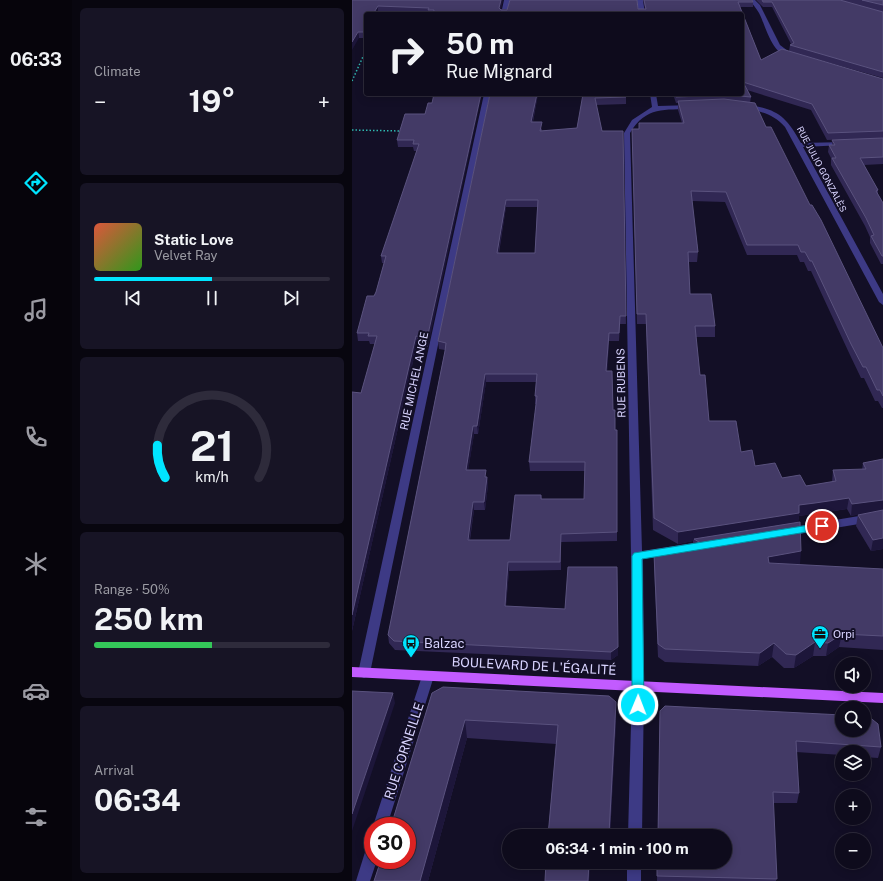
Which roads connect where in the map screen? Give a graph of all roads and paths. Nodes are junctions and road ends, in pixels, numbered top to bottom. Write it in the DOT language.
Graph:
graph roads {
  1 [pos="507,0"];
  2 [pos="640,0"];
  3 [pos="752,0"];
  4 [pos="504,12"];
  5 [pos="642,12"];
  6 [pos="364,54"];
  7 [pos="801,58"];
  8 [pos="352,81"];
  9 [pos="487,96"];
  10 [pos="653,96"];
  11 [pos="733,105"];
  12 [pos="702,106"];
  13 [pos="655,108"];
  14 [pos="352,130"];
  15 [pos="407,131"];
  16 [pos="852,142"];
  17 [pos="798,145"];
  18 [pos="879,287"];
  19 [pos="883,302"];
  20 [pos="883,516"];
  21 [pos="775,534"];
  22 [pos="714,544"];
  23 [pos="637,556"];
  24 [pos="358,672"];
  25 [pos="428,676"];
  26 [pos="638,686"];
  27 [pos="883,698"];
  28 [pos="383,817"];
  29 [pos="635,829"];
  30 [pos="367,869"];
  31 [pos="634,869"];
  32 [pos="363,881"];
  33 [pos="634,881"];
  1 -- 4 [label="street"];
  2 -- 5 [label="street"];
  3 -- 7 [label="street"];
  6 -- 8 [label="path"];
  9 -- 24 [label="street, RUE MICHEL ANGE"];
  10 -- 13 [label="street"];
  11 -- 17 [label="street, RUE JULIO GONZALÈS"];
  12 -- 13 [label="street"];
  13 -- 23 [label="street, RUE RUBENS"];
  14 -- 15 [label="path"];
  16 -- 17 [label="street"];
  17 -- 18 [label="street, RUE JULIO GONZALÈS"];
  18 -- 19 [label="street, RUE JULIO GONZALÈS"];
  20 -- 21 [label="street"];
  22 -- 23 [label="street"];
  23 -- 26 [label="street, RUE RUBENS"];
  24 -- 25 [label="main road, BOULEVARD DE L'ÉGALITÉ"];
  25 -- 26 [label="main road, BOULEVARD DE L'ÉGALITÉ"];
  25 -- 28 [label="street, RUE CORNEILLE"];
  26 -- 27 [label="main road, BOULEVARD DE L'ÉGALITÉ"];
  26 -- 29 [label="street, RUE RUBENS"];
  30 -- 32 [label="street"];
  31 -- 33 [label="street"];
}
